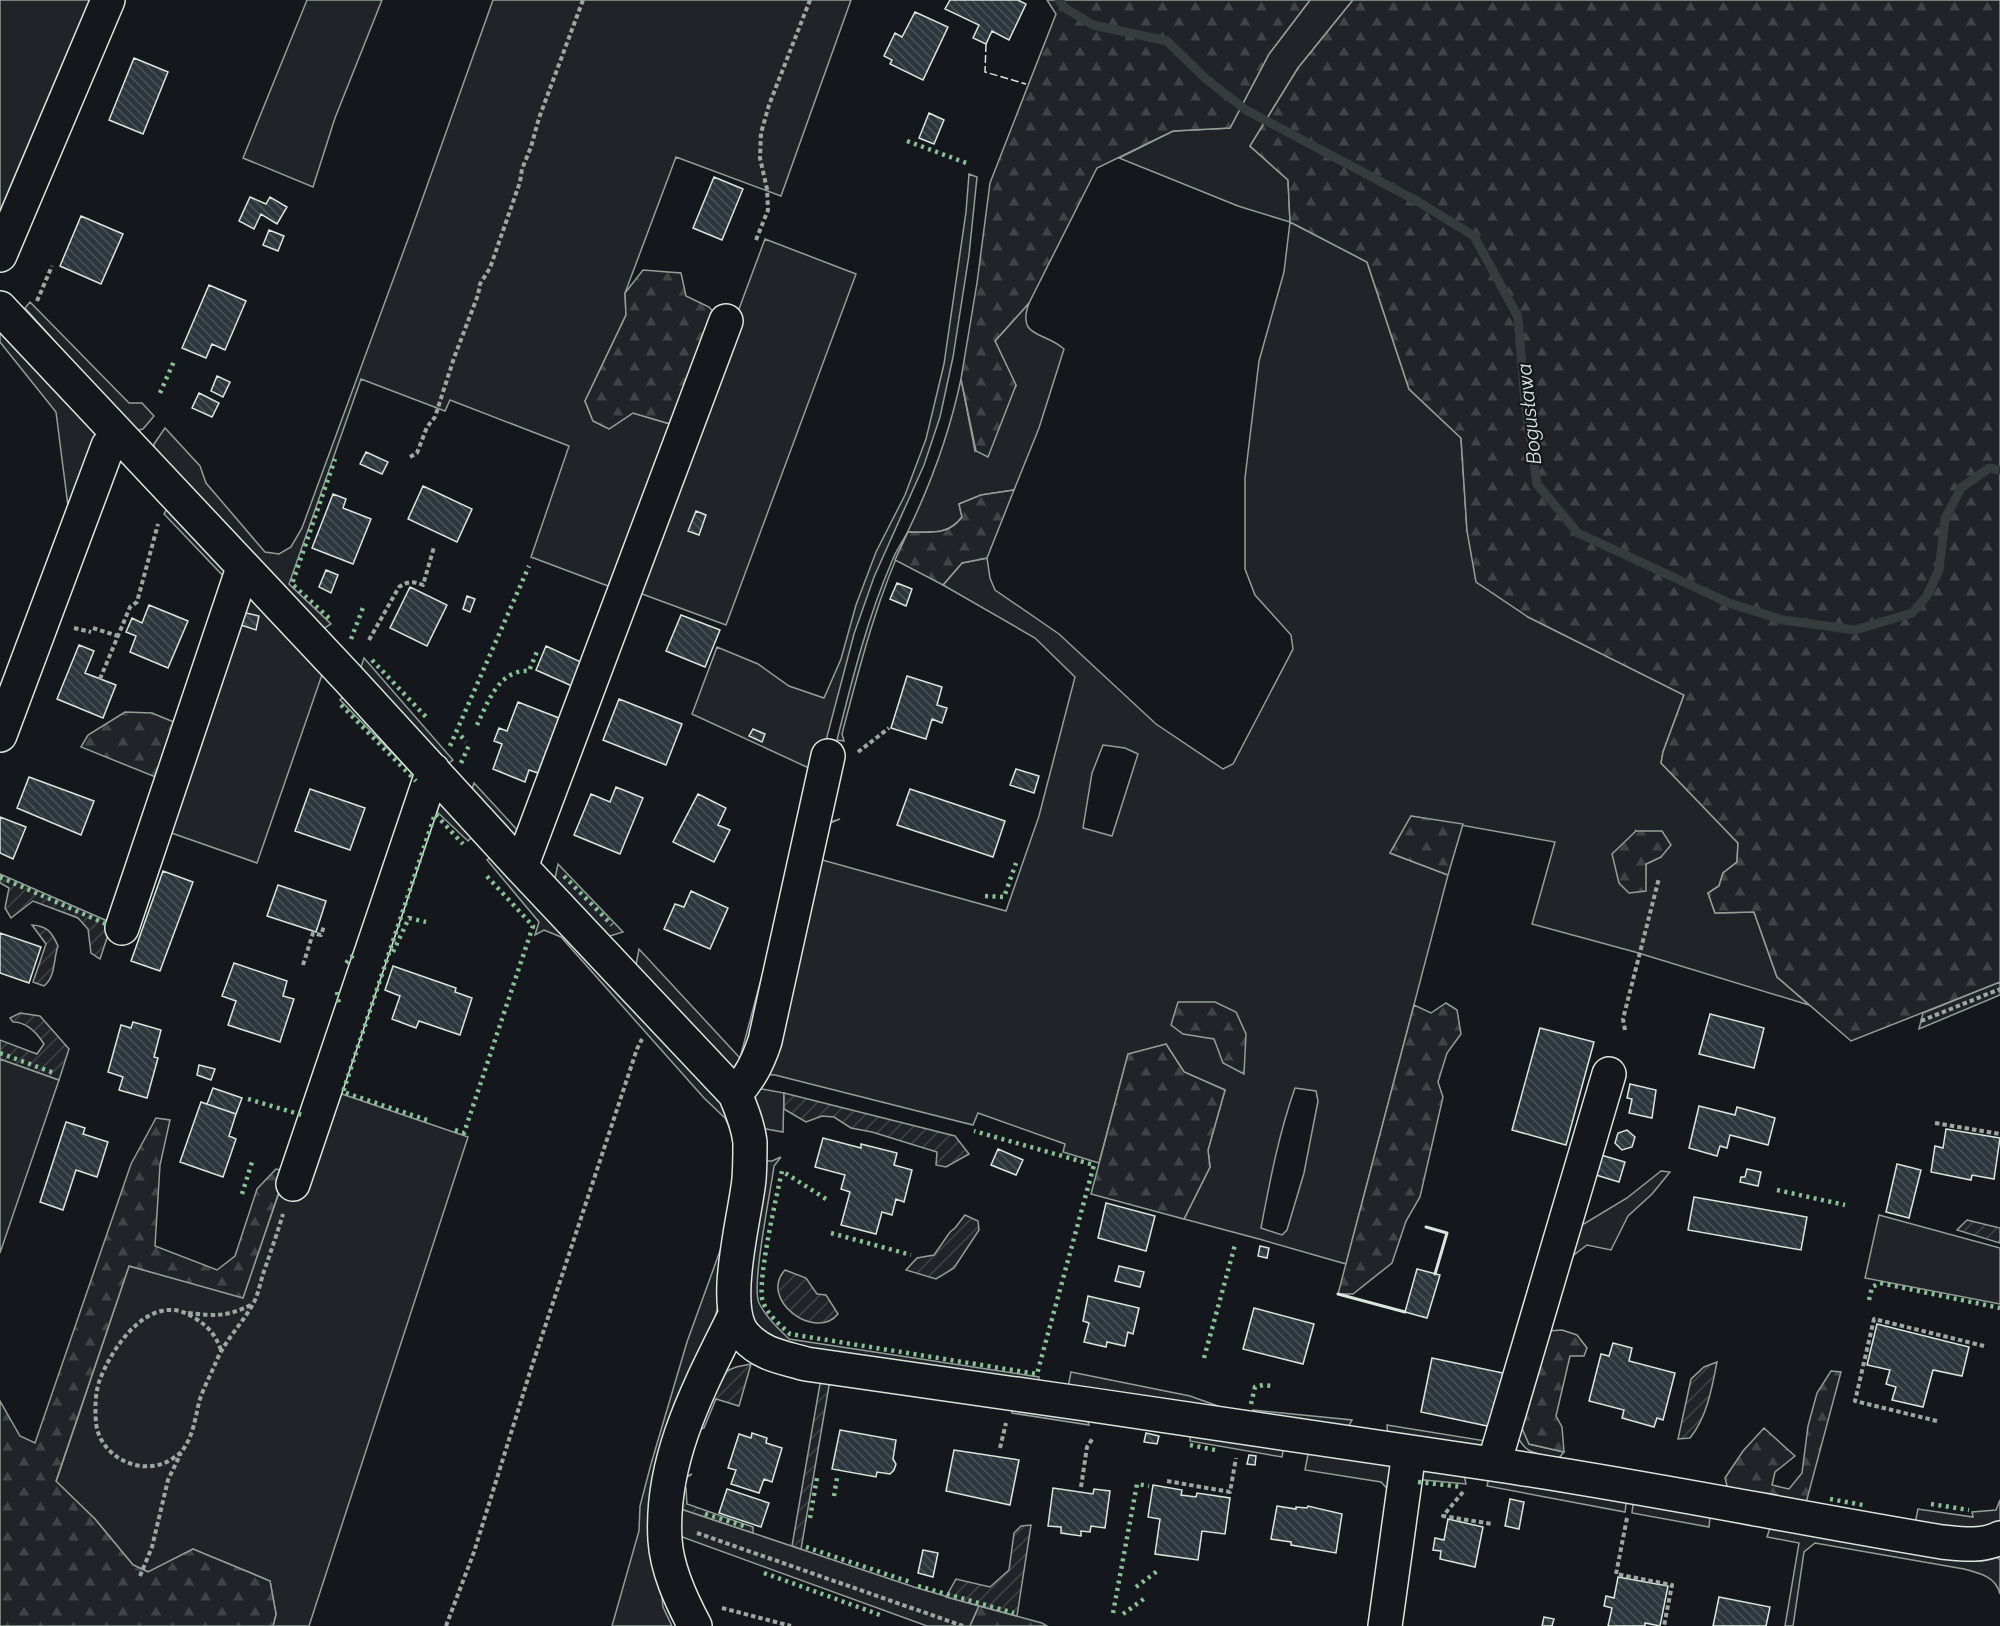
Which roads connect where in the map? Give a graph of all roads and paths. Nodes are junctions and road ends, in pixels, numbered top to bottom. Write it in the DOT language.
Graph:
graph roads {
  1 [pos="108,0"];
  2 [pos="583,0"];
  3 [pos="810,0"];
  4 [pos="756,240"];
  5 [pos="0,255"];
  6 [pos="52,266"];
  7 [pos="34,306"];
  8 [pos="0,308"];
  9 [pos="726,321"];
  10 [pos="118,434"];
  11 [pos="410,457"];
  12 [pos="160,518"];
  13 [pos="434,546"];
  14 [pos="243,568"];
  15 [pos="93,628"];
  16 [pos="118,636"];
  17 [pos="369,640"];
  18 [pos="100,679"];
  19 [pos="889,728"];
  20 [pos="0,735"];
  21 [pos="842,755"];
  22 [pos="433,770"];
  23 [pos="521,867"];
  24 [pos="1659,878"];
  25 [pos="324,926"];
  26 [pos="123,927"];
  27 [pos="303,965"];
  28 [pos="2000,989"];
  29 [pos="664,1018"];
  30 [pos="1921,1021"];
  31 [pos="1625,1030"];
  32 [pos="1609,1074"];
  33 [pos="735,1094"];
  34 [pos="1935,1123"];
  35 [pos="2000,1134"];
  36 [pos="293,1184"];
  37 [pos="254,1304"];
  38 [pos="187,1312"];
  39 [pos="735,1315"];
  40 [pos="1984,1346"];
  41 [pos="221,1350"];
  42 [pos="1009,1413"];
  43 [pos="1937,1421"];
  44 [pos="1095,1434"];
  45 [pos="1000,1448"];
  46 [pos="1409,1452"];
  47 [pos="181,1453"];
  48 [pos="1245,1459"];
  49 [pos="1494,1464"];
  50 [pos="1167,1481"];
  51 [pos="1081,1487"];
  52 [pos="1467,1488"];
  53 [pos="1628,1513"];
  54 [pos="665,1522"];
  55 [pos="1492,1524"];
  56 [pos="2000,1538"];
  57 [pos="140,1576"];
  58 [pos="704,1616"];
  59 [pos="446,1626"];
  60 [pos="791,1626"];
  61 [pos="963,1626"];
  62 [pos="1385,1626"];
  63 [pos="1664,1626"];
  1 -- 5 [label="street"];
  2 -- 11 [label="path"];
  3 -- 4 [label="path"];
  6 -- 7 [label="path"];
  8 -- 10 [label="street"];
  9 -- 23 [label="street"];
  10 -- 14 [label="street"];
  10 -- 20 [label="street"];
  12 -- 16 [label="path"];
  13 -- 17 [label="path"];
  14 -- 22 [label="street"];
  14 -- 26 [label="street"];
  15 -- 16 [label="path"];
  16 -- 18 [label="path"];
  19 -- 21 [label="path"];
  21 -- 33 [label="street"];
  22 -- 23 [label="street"];
  22 -- 36 [label="street"];
  23 -- 29 [label="street"];
  24 -- 31 [label="path"];
  25 -- 27 [label="path"];
  28 -- 30 [label="path"];
  29 -- 33 [label="street"];
  29 -- 59 [label="path"];
  32 -- 49 [label="street"];
  33 -- 39 [label="street"];
  34 -- 35 [label="path"];
  36 -- 37 [label="path"];
  37 -- 38 [label="path"];
  37 -- 41 [label="path"];
  38 -- 41 [label="path"];
  38 -- 47 [label="path"];
  39 -- 46 [label="street"];
  39 -- 54 [label="street"];
  40 -- 43 [label="path"];
  41 -- 47 [label="path"];
  42 -- 45 [label="path"];
  44 -- 51 [label="path"];
  46 -- 49 [label="street"];
  46 -- 62 [label="street"];
  47 -- 57 [label="path"];
  48 -- 50 [label="path"];
  49 -- 56 [label="street"];
  52 -- 55 [label="path"];
  53 -- 63 [label="path"];
  54 -- 58 [label="street"];
  54 -- 61 [label="path"];
  58 -- 60 [label="path"];
}
